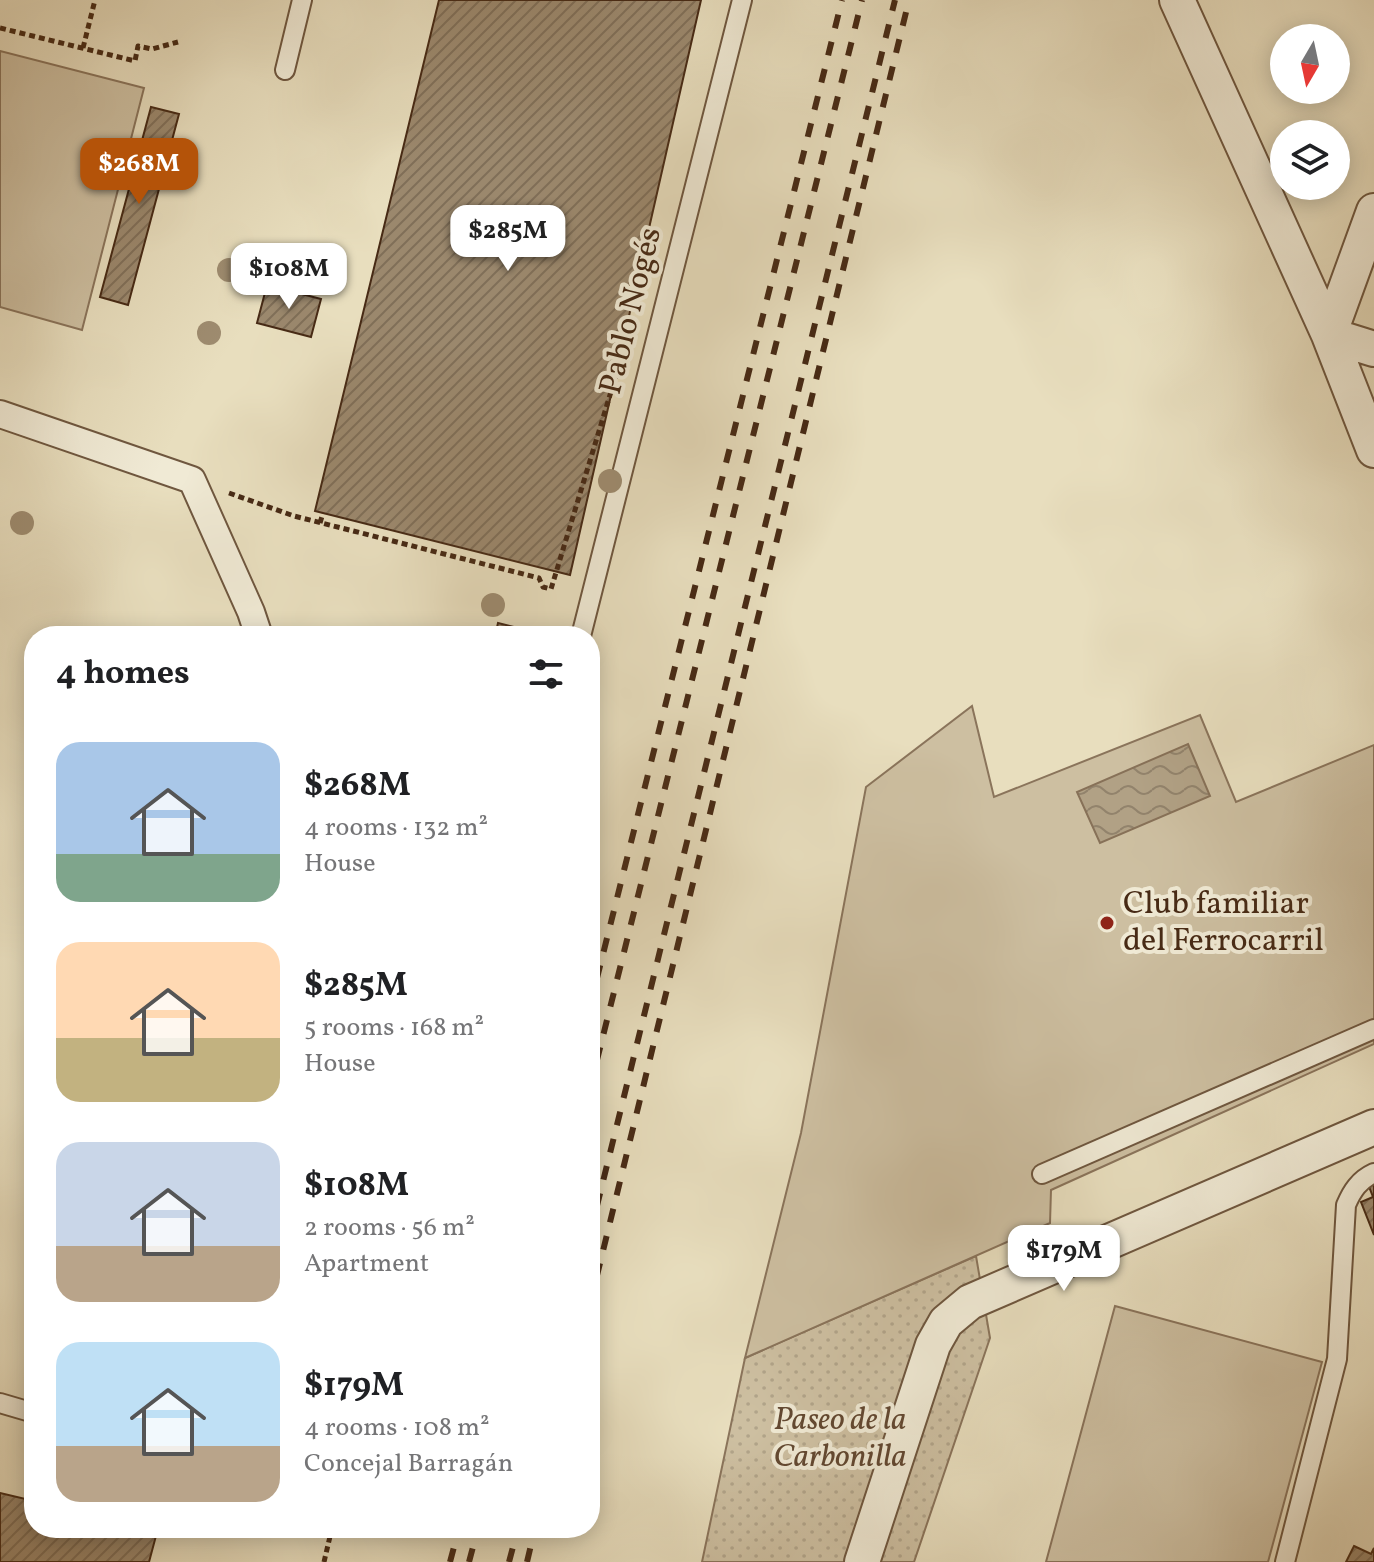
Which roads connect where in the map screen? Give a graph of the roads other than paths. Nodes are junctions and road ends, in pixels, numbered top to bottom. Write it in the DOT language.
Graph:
graph roads {
  1 [pos="302,0"];
  2 [pos="742,0"];
  3 [pos="1177,0"];
  4 [pos="285,70"];
  5 [pos="1374,211"];
  6 [pos="1329,335"];
  7 [pos="1374,349"];
  8 [pos="0,414"];
  9 [pos="1374,450"];
  10 [pos="256,626"];
  11 [pos="584,626"];
  12 [pos="1374,1029"];
  13 [pos="1374,1127"];
  14 [pos="1374,1173"];
  15 [pos="1042,1174"];
  16 [pos="0,1403"];
  17 [pos="24,1410"];
  18 [pos="862,1562"];
  19 [pos="1285,1562"];
  1 -- 4 [label="lane"];
  2 -- 11 [label="lane, Pablo Nogés"];
  3 -- 6 [label="street"];
  5 -- 6 [label="street"];
  6 -- 7 [label="street"];
  6 -- 9 [label="street"];
  8 -- 10 [label="street"];
  12 -- 15 [label="lane"];
  13 -- 18 [label="street"];
  14 -- 19 [label="lane"];
  16 -- 17 [label="lane"];
}
